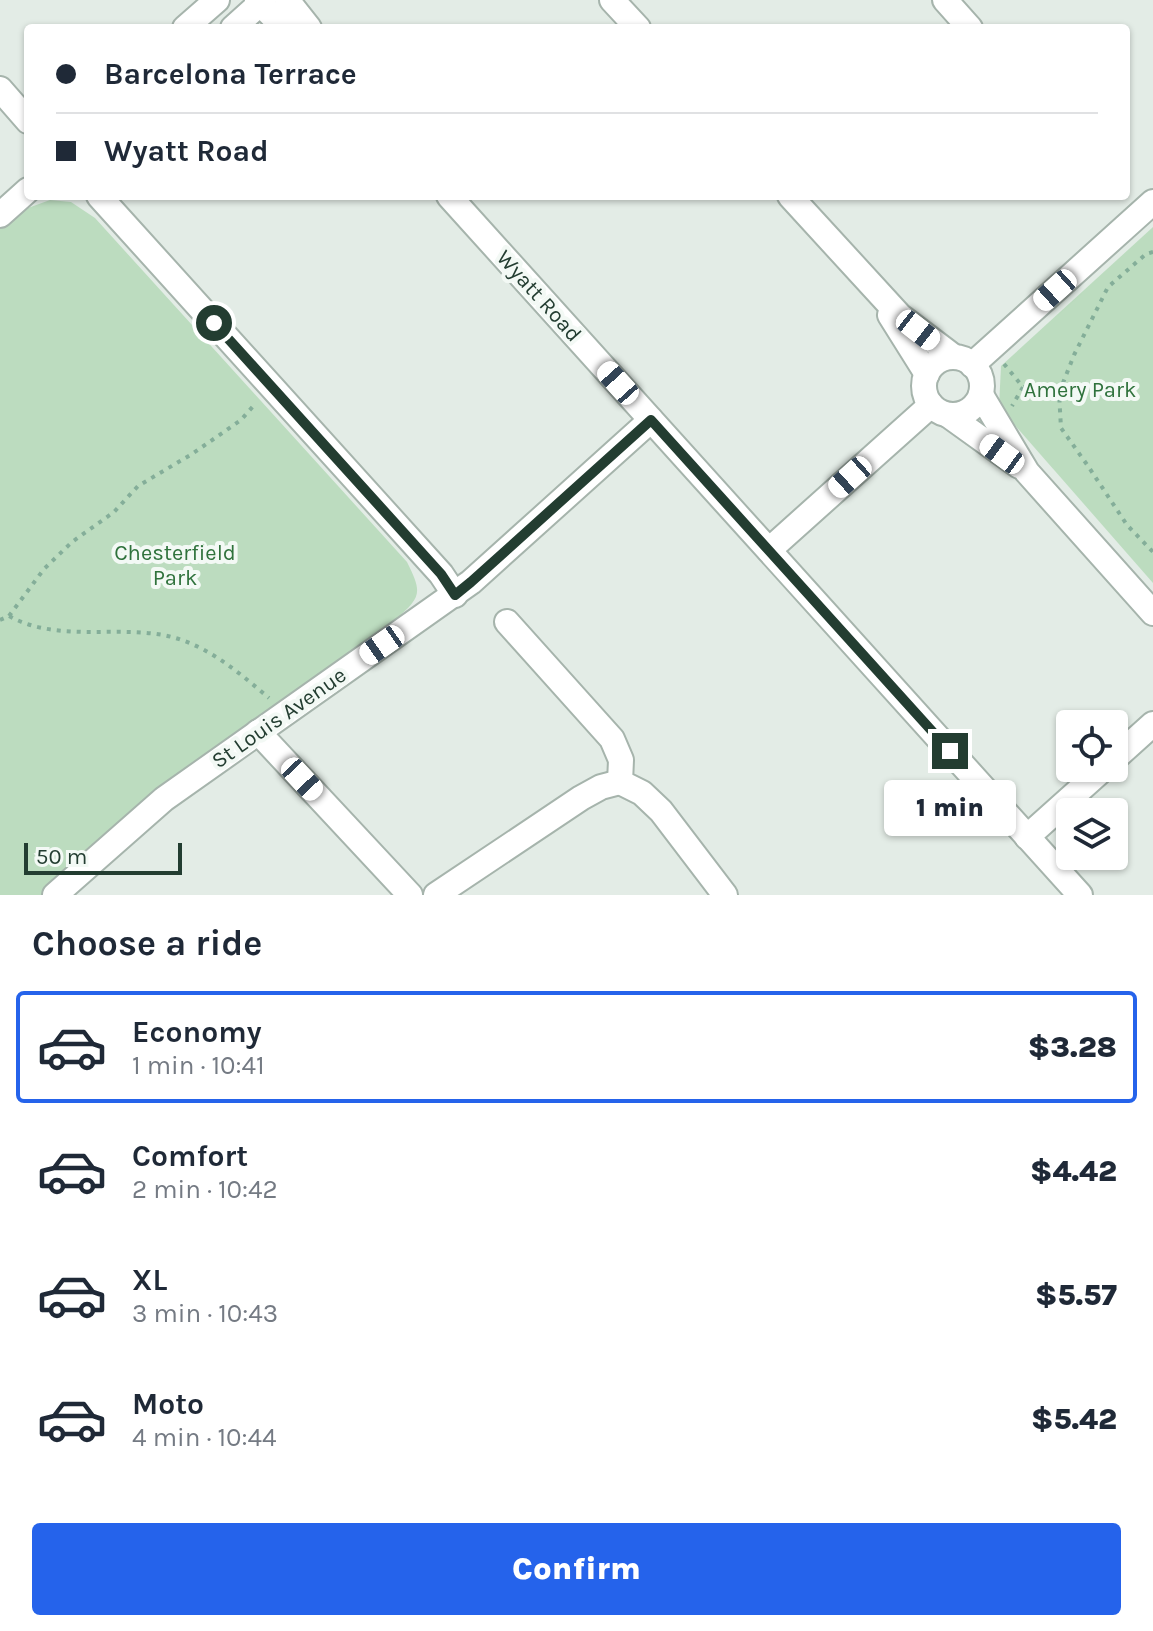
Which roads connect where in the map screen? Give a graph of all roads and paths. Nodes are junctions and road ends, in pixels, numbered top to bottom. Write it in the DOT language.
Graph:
graph roads {
  1 [pos="217,0"];
  2 [pos="287,0"];
  3 [pos="612,0"];
  4 [pos="945,0"];
  5 [pos="261,1"];
  6 [pos="190,24"];
  7 [pos="237,24"];
  8 [pos="281,24"];
  9 [pos="306,24"];
  10 [pos="634,24"];
  11 [pos="966,24"];
  12 [pos="0,89"];
  13 [pos="24,116"];
  14 [pos="24,194"];
  15 [pos="103,200"];
  16 [pos="453,200"];
  17 [pos="794,200"];
  18 [pos="1139,204"];
  19 [pos="0,215"];
  20 [pos="1153,252"];
  21 [pos="877,292"];
  22 [pos="963,361"];
  23 [pos="927,374"];
  24 [pos="272,387"];
  25 [pos="1023,387"];
  26 [pos="1059,393"];
  27 [pos="981,395"];
  28 [pos="940,410"];
  29 [pos="651,420"];
  30 [pos="1027,472"];
  31 [pos="769,550"];
  32 [pos="1153,552"];
  33 [pos="455,595"];
  34 [pos="1153,613"];
  35 [pos="9,616"];
  36 [pos="0,620"];
  37 [pos="507,622"];
  38 [pos="269,698"];
  39 [pos="1153,724"];
  40 [pos="258,732"];
  41 [pos="1128,746"];
  42 [pos="620,782"];
  43 [pos="1088,782"];
  44 [pos="1027,837"];
  45 [pos="59,894"];
  46 [pos="410,895"];
  47 [pos="436,895"];
  48 [pos="725,895"];
  49 [pos="1080,895"];
  1 -- 6 [label="street"];
  2 -- 9 [label="street"];
  3 -- 10 [label="street"];
  4 -- 11 [label="street"];
  5 -- 7 [label="street"];
  5 -- 8 [label="street"];
  12 -- 13 [label="street"];
  14 -- 19 [label="street"];
  15 -- 24 [label="street"];
  16 -- 29 [label="street, Wyatt Road"];
  17 -- 21 [label="street"];
  18 -- 22 [label="street"];
  20 -- 26 [label="path"];
  21 -- 22 [label="street"];
  21 -- 23 [label="street"];
  22 -- 23 [label="street"];
  22 -- 27 [label="street"];
  23 -- 28 [label="street"];
  24 -- 33 [label="street"];
  24 -- 35 [label="path"];
  25 -- 26 [label="path"];
  26 -- 32 [label="path"];
  27 -- 28 [label="street"];
  27 -- 30 [label="street"];
  28 -- 30 [label="street"];
  28 -- 31 [label="street"];
  29 -- 31 [label="street, Wyatt Road"];
  29 -- 33 [label="street, St Louis Avenue"];
  30 -- 34 [label="street"];
  31 -- 44 [label="street, Wyatt Road"];
  33 -- 40 [label="street, St Louis Avenue"];
  35 -- 36 [label="path"];
  35 -- 38 [label="path"];
  37 -- 42 [label="street"];
  39 -- 41 [label="street"];
  40 -- 45 [label="street, St Louis Avenue"];
  40 -- 46 [label="street"];
  42 -- 47 [label="street"];
  42 -- 48 [label="street"];
  43 -- 44 [label="street"];
  44 -- 49 [label="street, Wyatt Road"];
}
